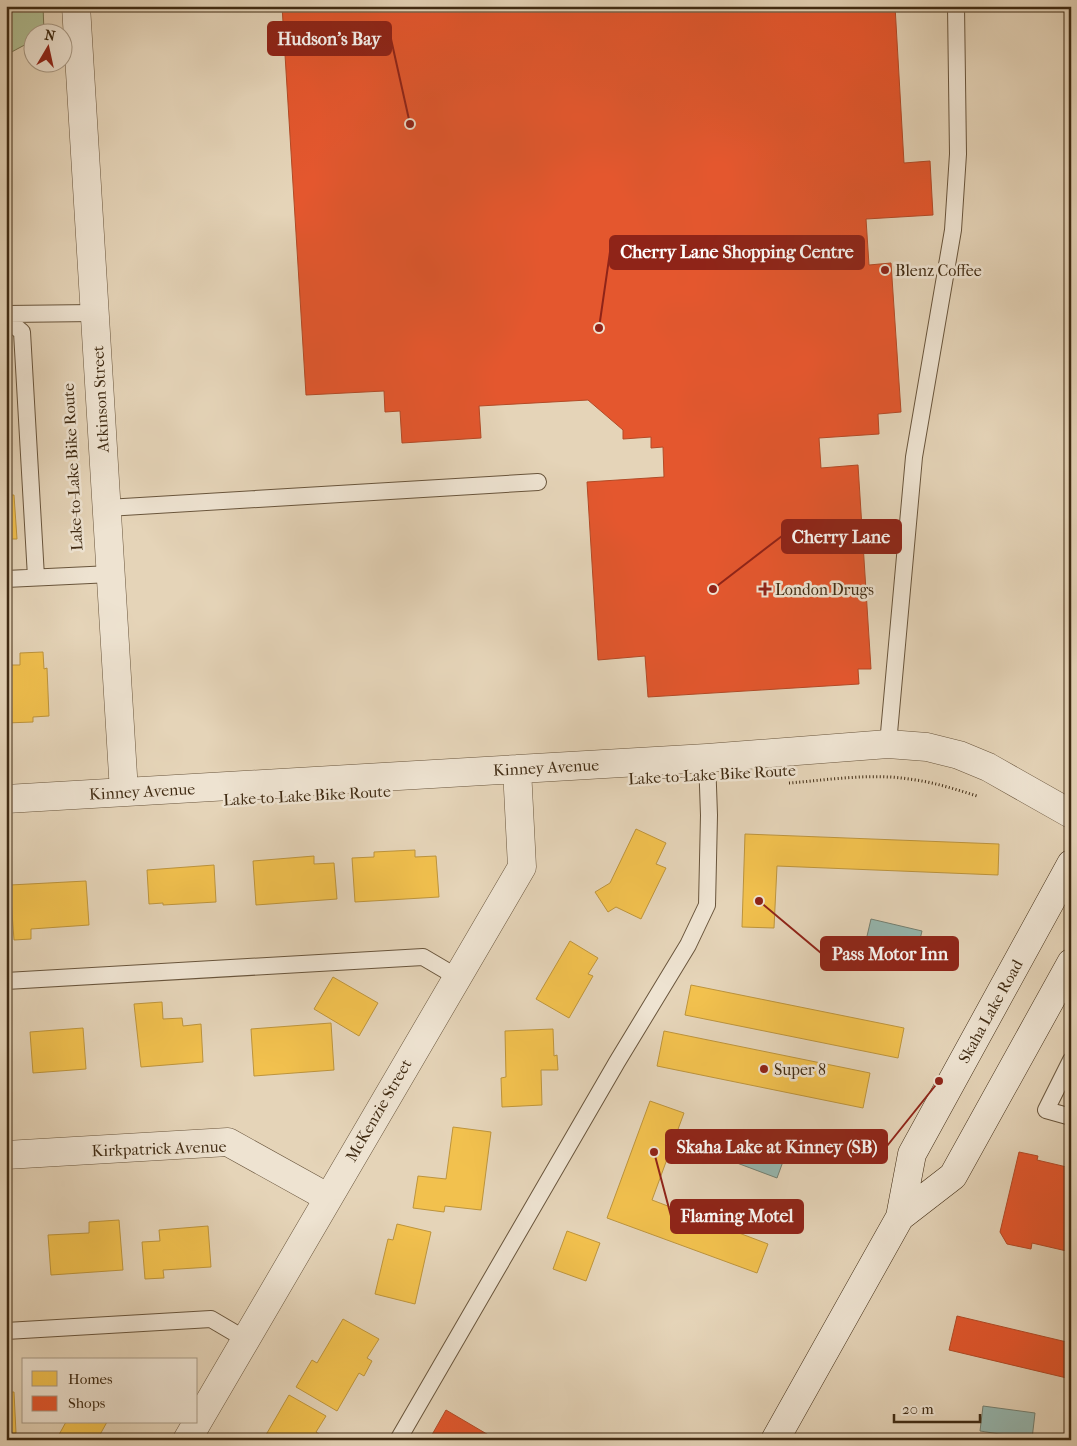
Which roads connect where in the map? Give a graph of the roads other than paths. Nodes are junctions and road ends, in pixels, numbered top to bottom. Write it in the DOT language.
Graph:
graph roads {
  1 [pos="76,6"];
  2 [pos="956,6"];
  3 [pos="95,313"];
  4 [pos="6,314"];
  5 [pos="6,318"];
  6 [pos="538,482"];
  7 [pos="107,508"];
  8 [pos="111,574"];
  9 [pos="36,577"];
  10 [pos="6,579"];
  11 [pos="888,744"];
  12 [pos="706,758"];
  13 [pos="517,768"];
  14 [pos="124,792"];
  15 [pos="6,800"];
  16 [pos="1071,814"];
  17 [pos="1071,864"];
  18 [pos="1071,963"];
  19 [pos="457,977"];
  20 [pos="6,981"];
  21 [pos="1071,1060"];
  22 [pos="1071,1117"];
  23 [pos="6,1155"];
  24 [pos="327,1198"];
  25 [pos="900,1217"];
  26 [pos="6,1331"];
  27 [pos="245,1339"];
  28 [pos="198,1421"];
  29 [pos="196,1424"];
  30 [pos="187,1440"];
  31 [pos="398,1440"];
  32 [pos="775,1440"];
  1 -- 3 [label="street, Atkinson Street"];
  2 -- 11 [label="lane"];
  3 -- 4 [label="lane"];
  3 -- 7 [label="street, Atkinson Street"];
  5 -- 9 [label="lane"];
  6 -- 7 [label="lane"];
  7 -- 8 [label="street, Atkinson Street"];
  8 -- 9 [label="lane"];
  8 -- 14 [label="street, Atkinson Street"];
  9 -- 10 [label="lane"];
  11 -- 12 [label="street, Kinney Avenue"];
  11 -- 16 [label="street, Kinney Avenue"];
  12 -- 13 [label="street, Kinney Avenue"];
  12 -- 31 [label="lane"];
  13 -- 14 [label="street, Kinney Avenue"];
  13 -- 19 [label="street, McKenzie Street"];
  14 -- 15 [label="street, Kinney Avenue"];
  17 -- 25 [label="street, Skaha Lake Road"];
  18 -- 25 [label="street, Skaha Lake Road"];
  19 -- 20 [label="lane"];
  19 -- 24 [label="street, McKenzie Street"];
  21 -- 22 [label="lane"];
  23 -- 24 [label="street, Kirkpatrick Avenue"];
  24 -- 27 [label="street, McKenzie Street"];
  25 -- 32 [label="street, Skaha Lake Road"];
  26 -- 27 [label="lane"];
  27 -- 28 [label="street, McKenzie Street"];
  29 -- 30 [label="street, McKenzie Street"];
}
